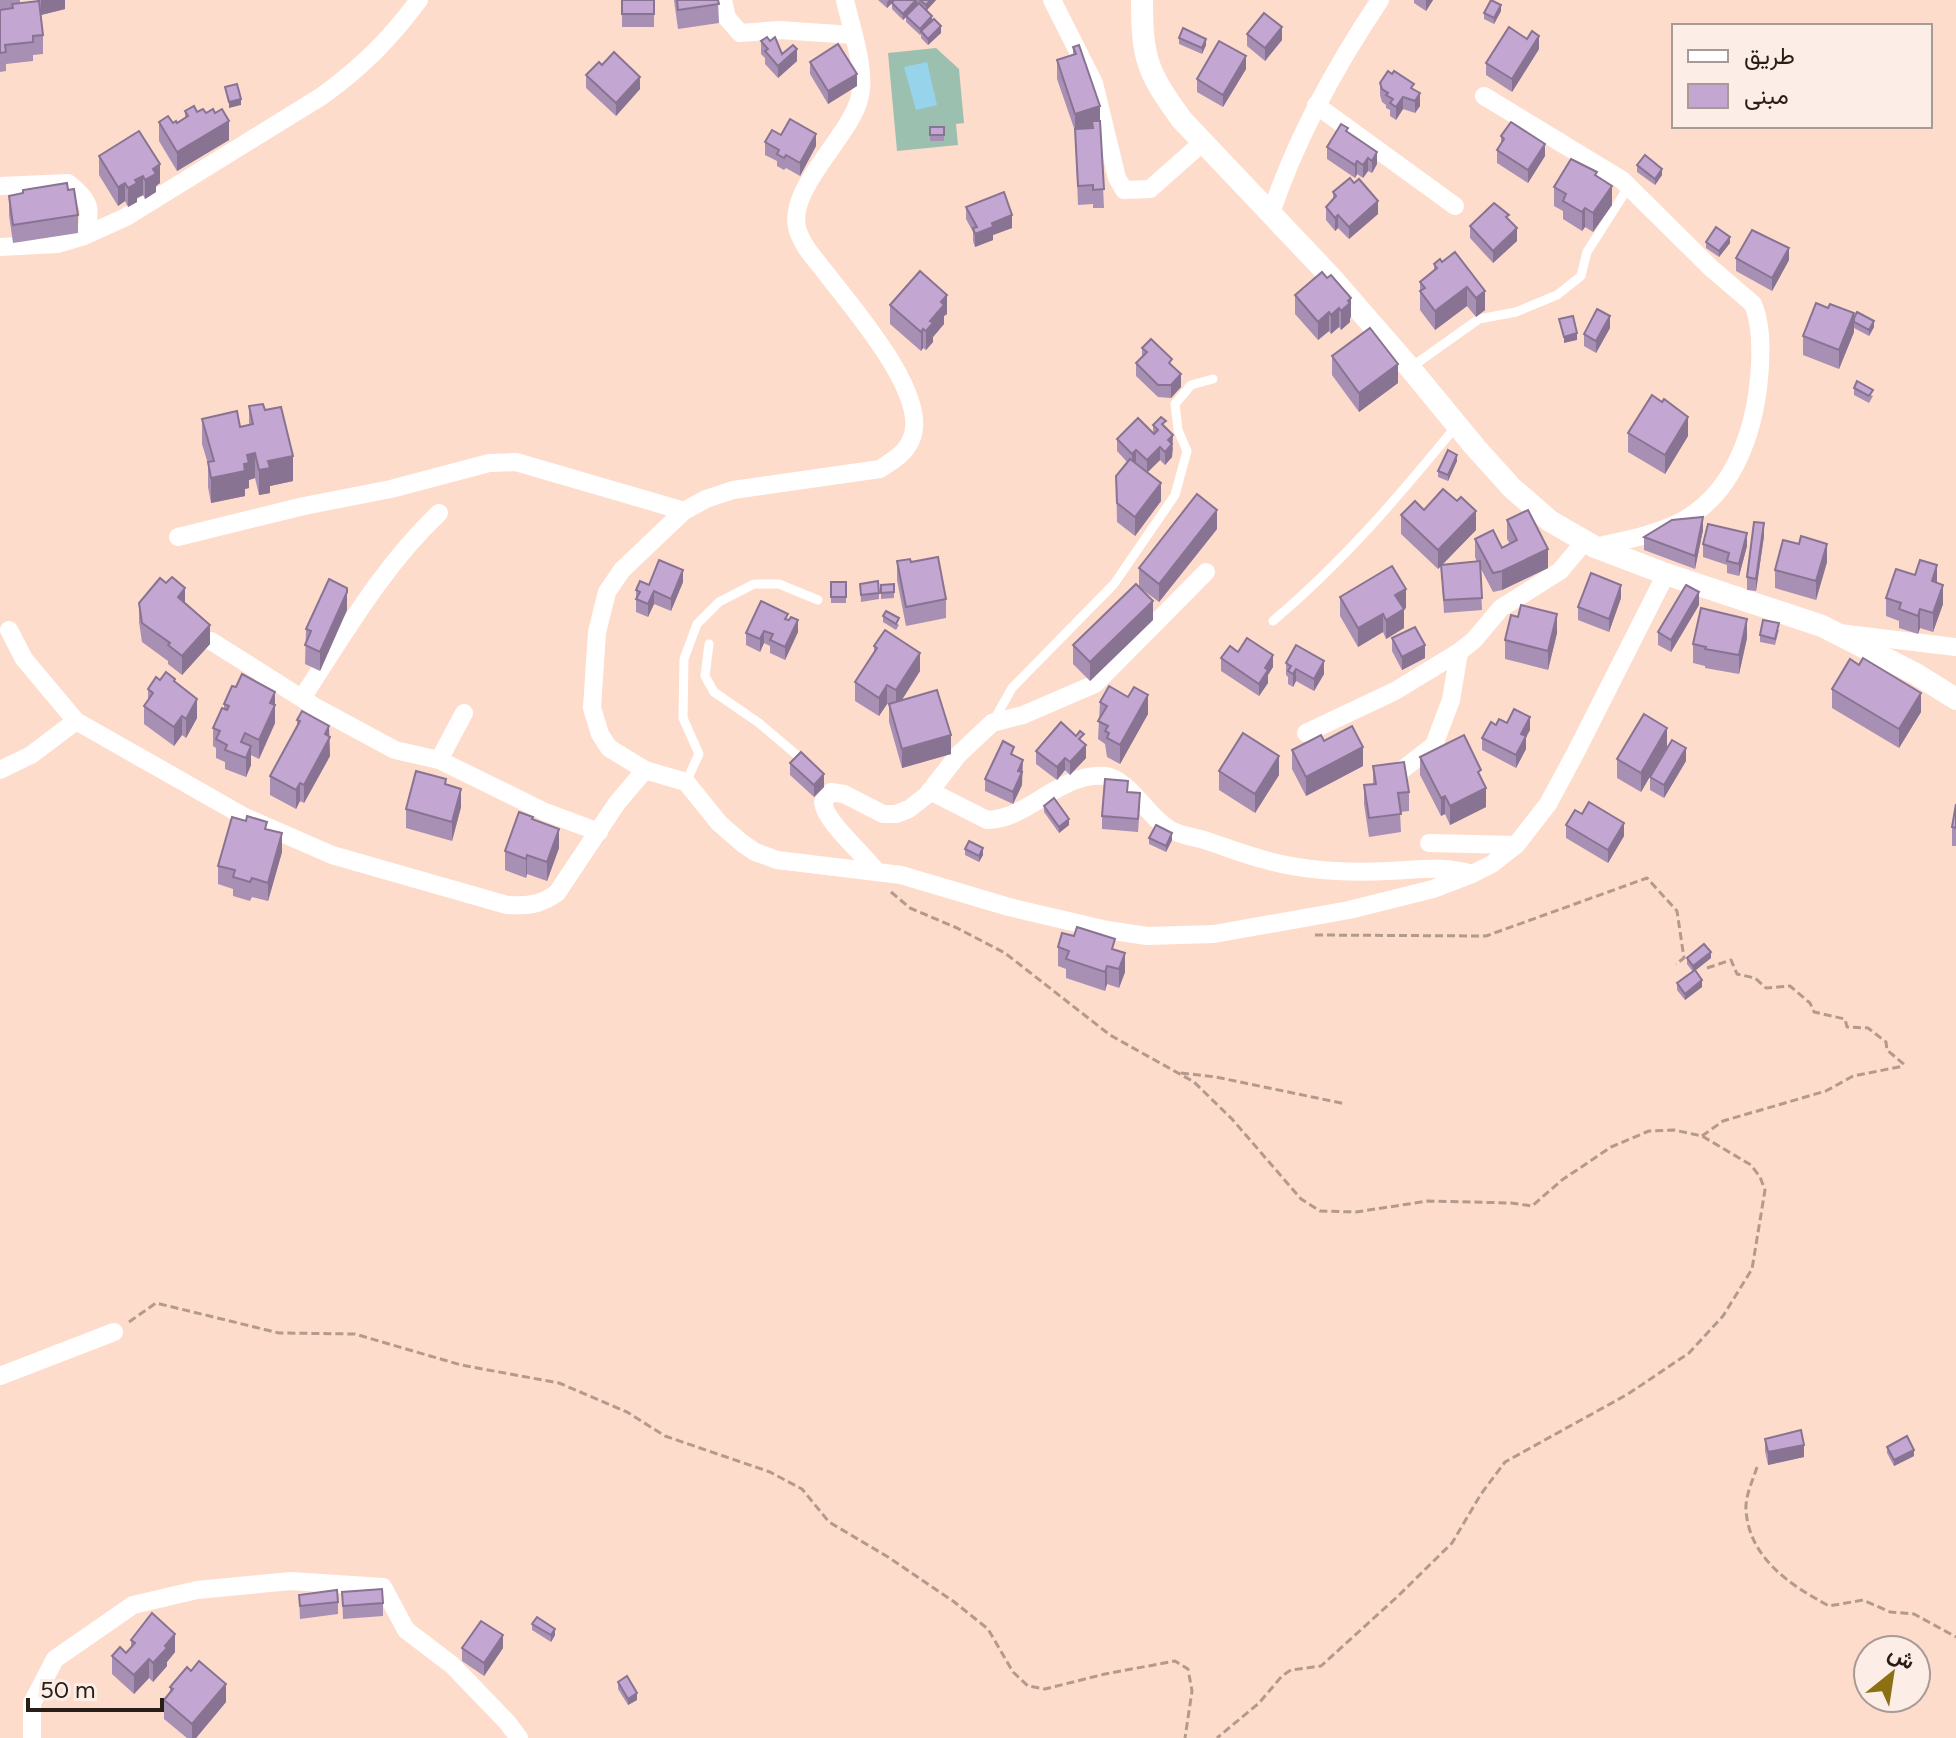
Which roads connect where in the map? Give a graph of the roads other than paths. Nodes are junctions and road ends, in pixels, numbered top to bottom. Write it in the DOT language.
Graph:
graph roads {
  1 [pos="419,0"];
  2 [pos="723,0"];
  3 [pos="845,0"];
  4 [pos="1052,0"];
  5 [pos="1142,0"];
  6 [pos="1380,0"];
  7 [pos="853,35"];
  8 [pos="1484,96"];
  9 [pos="1316,105"];
  10 [pos="1202,143"];
  11 [pos="0,186"];
  12 [pos="1629,186"];
  13 [pos="1455,206"];
  14 [pos="1271,213"];
  15 [pos="84,236"];
  16 [pos="0,247"];
  17 [pos="1410,368"];
  18 [pos="1213,379"];
  19 [pos="1457,425"];
  20 [pos="684,511"];
  21 [pos="439,513"];
  22 [pos="178,537"];
  23 [pos="1590,544"];
  24 [pos="1206,572"];
  25 [pos="1666,574"];
  26 [pos="818,600"];
  27 [pos="1273,621"];
  28 [pos="9,630"];
  29 [pos="1836,632"];
  30 [pos="211,641"];
  31 [pos="709,644"];
  32 [pos="1956,647"];
  33 [pos="1459,652"];
  34 [pos="302,698"];
  35 [pos="1956,699"];
  36 [pos="464,713"];
  37 [pos="76,721"];
  38 [pos="992,723"];
  39 [pos="1306,733"];
  40 [pos="439,760"];
  41 [pos="0,770"];
  42 [pos="645,770"];
  43 [pos="1402,770"];
  44 [pos="814,773"];
  45 [pos="686,782"];
  46 [pos="930,791"];
  47 [pos="599,832"];
  48 [pos="1429,843"];
  49 [pos="1516,845"];
  50 [pos="876,871"];
  51 [pos="1472,874"];
  52 [pos="114,1332"];
  53 [pos="0,1376"];
  54 [pos="32,1738"];
  55 [pos="519,1738"];
  1 -- 15 [label="street"];
  2 -- 7 [label="street"];
  3 -- 7 [label="street"];
  4 -- 10 [label="street"];
  5 -- 10 [label="street"];
  6 -- 9 [label="street"];
  7 -- 20 [label="street"];
  8 -- 12 [label="street"];
  9 -- 13 [label="street"];
  9 -- 14 [label="street"];
  10 -- 14 [label="street"];
  11 -- 15 [label="street"];
  12 -- 17 [label="lane"];
  12 -- 23 [label="street"];
  14 -- 17 [label="street"];
  15 -- 16 [label="street"];
  17 -- 19 [label="street"];
  18 -- 38 [label="lane"];
  19 -- 23 [label="street"];
  19 -- 27 [label="lane"];
  20 -- 22 [label="street"];
  20 -- 42 [label="street"];
  21 -- 34 [label="street"];
  23 -- 25 [label="street"];
  23 -- 33 [label="street"];
  24 -- 38 [label="street"];
  25 -- 29 [label="street"];
  25 -- 49 [label="street"];
  26 -- 45 [label="lane"];
  28 -- 37 [label="street"];
  29 -- 32 [label="street"];
  29 -- 35 [label="street"];
  30 -- 34 [label="street"];
  31 -- 44 [label="lane"];
  33 -- 39 [label="street"];
  33 -- 43 [label="street"];
  34 -- 40 [label="street"];
  36 -- 40 [label="street"];
  37 -- 41 [label="street"];
  37 -- 47 [label="street"];
  38 -- 46 [label="street"];
  40 -- 47 [label="street"];
  42 -- 45 [label="street"];
  42 -- 47 [label="street"];
  45 -- 50 [label="street"];
  46 -- 50 [label="street"];
  46 -- 51 [label="street"];
  48 -- 49 [label="street"];
  49 -- 51 [label="street"];
  50 -- 51 [label="street"];
  52 -- 53 [label="street"];
  54 -- 55 [label="street"];
}
